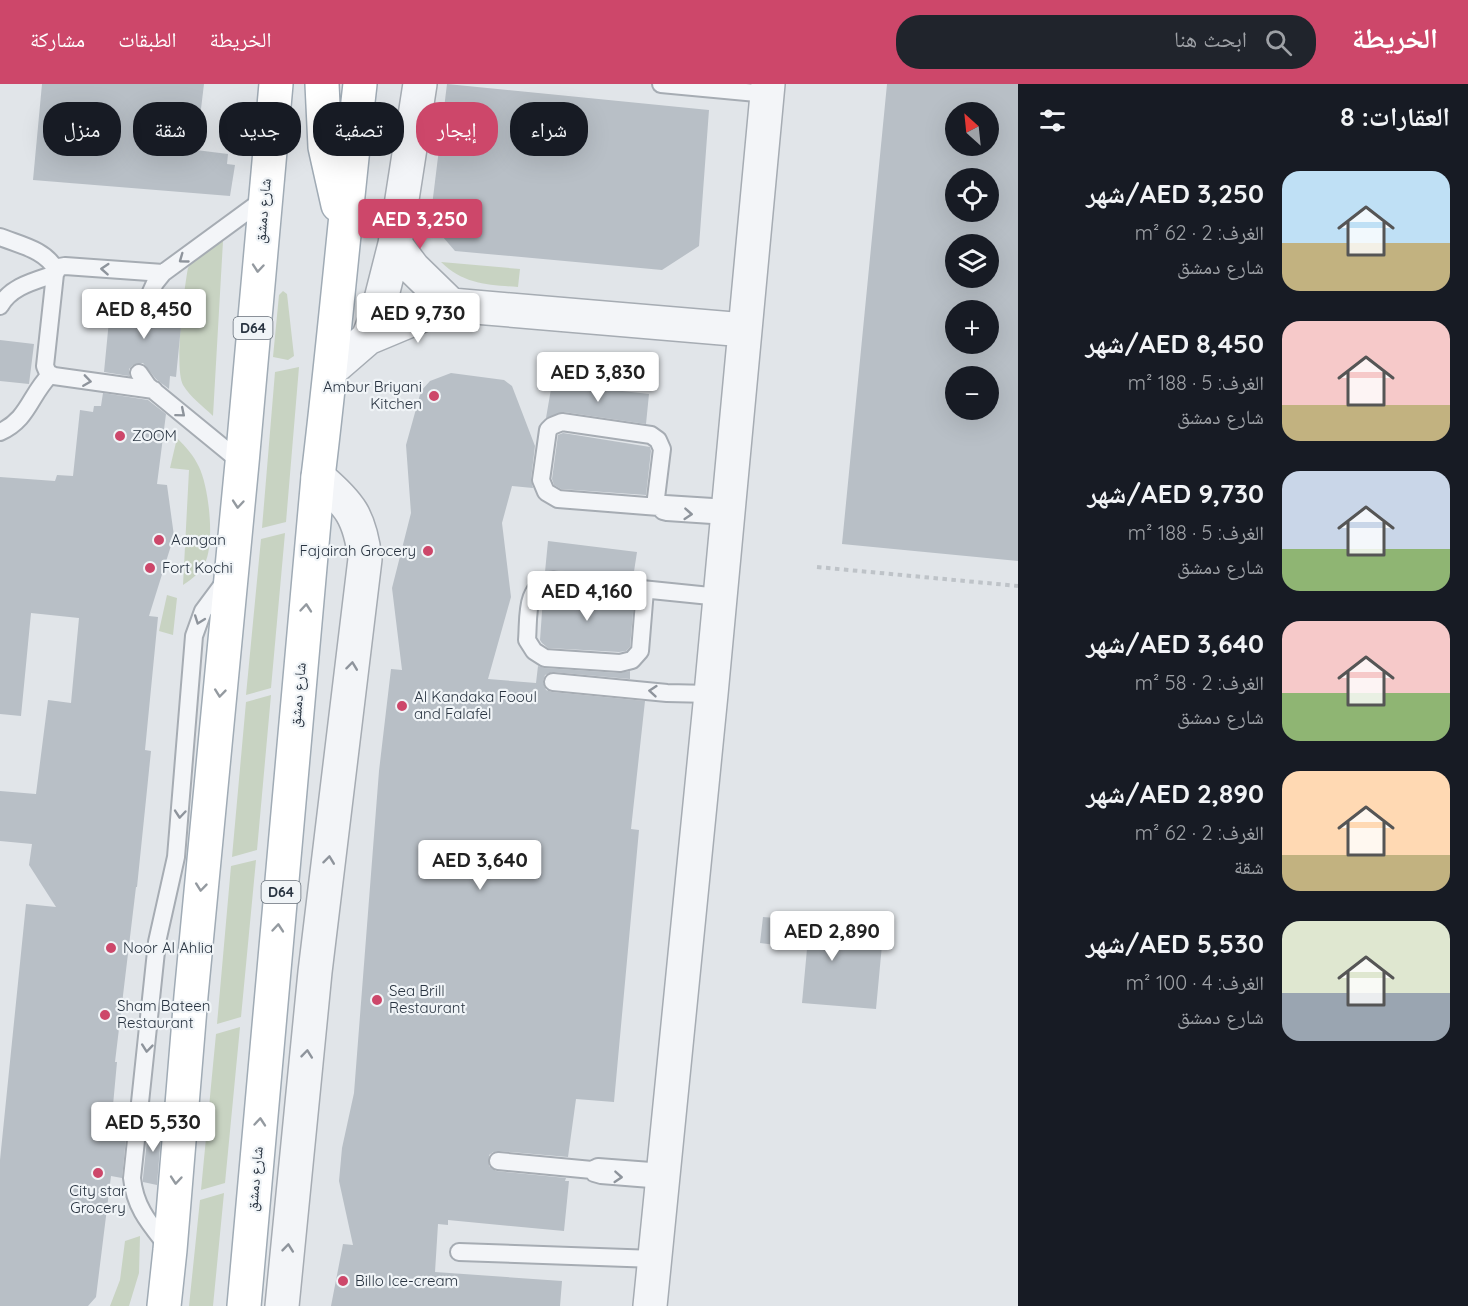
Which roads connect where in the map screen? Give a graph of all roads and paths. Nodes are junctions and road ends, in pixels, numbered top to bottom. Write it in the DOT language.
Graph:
graph roads {
  1 [pos="276,84"];
  2 [pos="322,84"];
  3 [pos="360,84"];
  4 [pos="420,84"];
  5 [pos="674,84"];
  6 [pos="768,89"];
  7 [pos="264,199"];
  8 [pos="344,224"];
  9 [pos="0,237"];
  10 [pos="395,244"];
  11 [pos="56,272"];
  12 [pos="163,273"];
  13 [pos="146,303"];
  14 [pos="451,305"];
  15 [pos="0,306"];
  16 [pos="745,330"];
  17 [pos="368,338"];
  18 [pos="331,370"];
  19 [pos="139,373"];
  20 [pos="50,375"];
  21 [pos="154,390"];
  22 [pos="0,432"];
  23 [pos="242,463"];
  24 [pos="318,477"];
  25 [pos="657,506"];
  26 [pos="728,512"];
  27 [pos="816,567"];
  28 [pos="232,572"];
  29 [pos="1018,586"];
  30 [pos="645,590"];
  31 [pos="720,597"];
  32 [pos="553,682"];
  33 [pos="711,694"];
  34 [pos="498,1161"];
  35 [pos="663,1176"];
  36 [pos="170,1250"];
  37 [pos="459,1252"];
  38 [pos="655,1259"];
  39 [pos="163,1304"];
  40 [pos="244,1306"];
  41 [pos="282,1306"];
  42 [pos="650,1306"];
  1 -- 7 [label="main road, شارع دمشق / D64"];
  2 -- 8 [label="main road"];
  3 -- 8 [label="main road, شارع دمشق / D64"];
  4 -- 10 [label="street"];
  5 -- 6 [label="lane"];
  6 -- 16 [label="street"];
  7 -- 12 [label="lane, one-way"];
  7 -- 23 [label="main road, شارع دمشق / D64, one-way"];
  8 -- 18 [label="main road, شارع دمشق / D64"];
  9 -- 11 [label="lane"];
  10 -- 14 [label="street"];
  10 -- 17 [label="street"];
  12 -- 11 [label="lane, one-way"];
  11 -- 15 [label="lane"];
  11 -- 20 [label="lane"];
  12 -- 13 [label="lane"];
  14 -- 16 [label="street"];
  14 -- 17 [label="street"];
  16 -- 26 [label="street"];
  17 -- 18 [label="street"];
  18 -- 24 [label="main road, شارع دمشق / D64"];
  19 -- 21 [label="lane"];
  20 -- 21 [label="lane, one-way"];
  20 -- 22 [label="lane"];
  21 -- 23 [label="lane, one-way"];
  23 -- 28 [label="main road, شارع دمشق / D64, one-way"];
  40 -- 24 [label="main road, شارع دمشق / D64, one-way"];
  41 -- 24 [label="street, one-way"];
  25 -- 25 [label="lane"];
  25 -- 26 [label="lane"];
  26 -- 31 [label="street"];
  27 -- 29 [label="path"];
  28 -- 36 [label="main road, شارع دمشق / D64, one-way"];
  28 -- 36 [label="lane, one-way"];
  30 -- 30 [label="lane"];
  30 -- 31 [label="lane"];
  31 -- 33 [label="street"];
  33 -- 32 [label="lane, one-way"];
  33 -- 35 [label="street"];
  34 -- 35 [label="lane"];
  35 -- 38 [label="street"];
  36 -- 39 [label="main road, شارع دمشق / D64"];
  37 -- 38 [label="lane"];
  38 -- 42 [label="street"];
}
